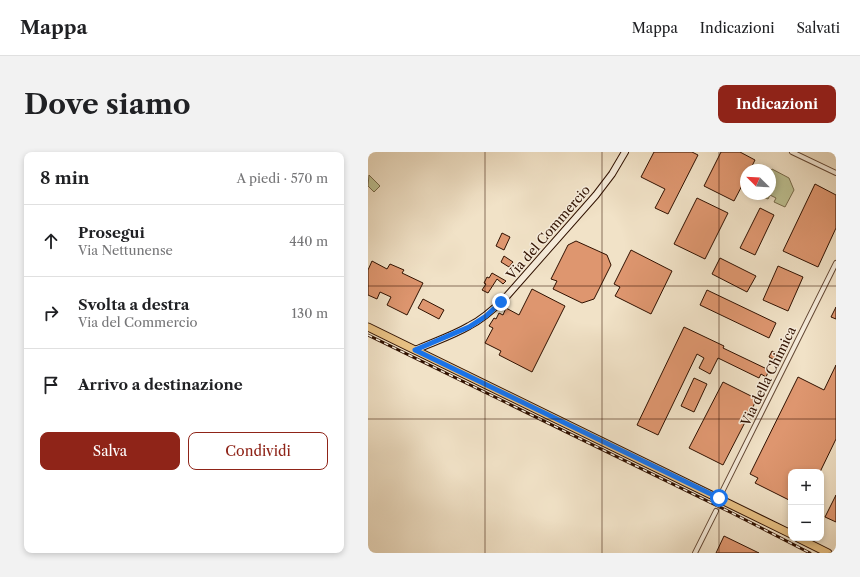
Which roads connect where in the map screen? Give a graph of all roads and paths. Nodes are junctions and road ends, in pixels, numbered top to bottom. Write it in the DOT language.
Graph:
graph roads {
  1 [pos="625,152"];
  2 [pos="792,152"];
  3 [pos="836,173"];
  4 [pos="836,263"];
  5 [pos="368,326"];
  6 [pos="415,350"];
  7 [pos="719,498"];
  8 [pos="716,512"];
  9 [pos="788,532"];
  10 [pos="804,541"];
  11 [pos="695,553"];
  12 [pos="828,553"];
  1 -- 6 [label="street, Via del Commercio"];
  2 -- 3 [label="street"];
  4 -- 7 [label="street, Via della Chimica"];
  5 -- 6 [label="main road"];
  6 -- 7 [label="main road"];
  7 -- 9 [label="main road"];
  8 -- 11 [label="street"];
  10 -- 12 [label="main road"];
}
